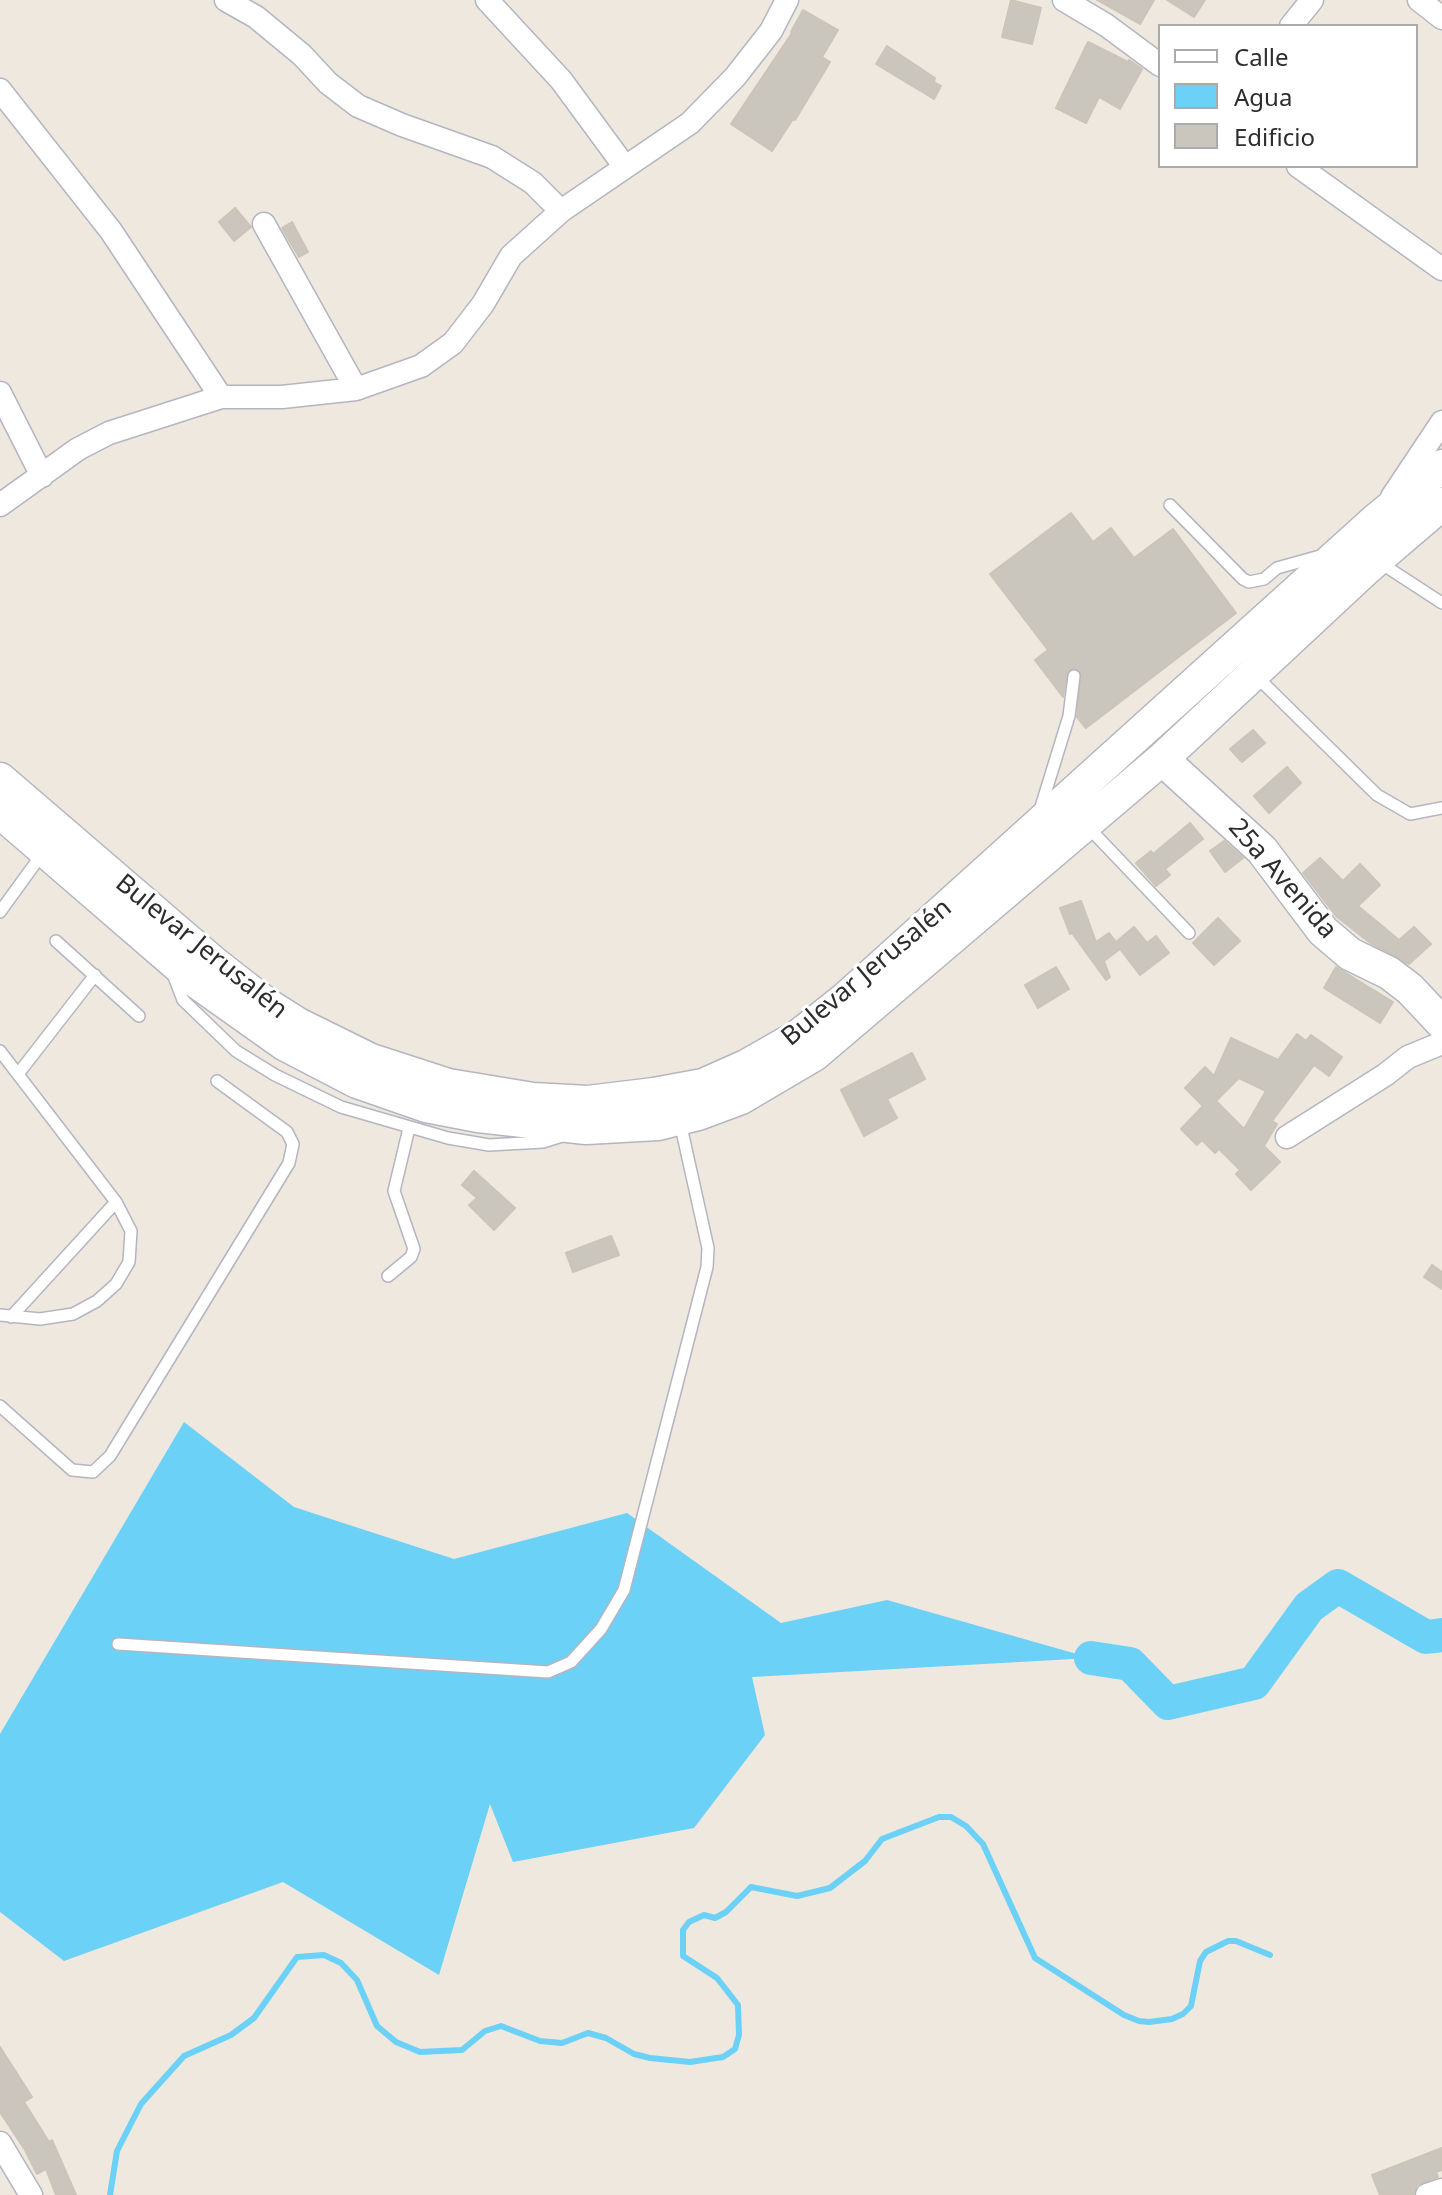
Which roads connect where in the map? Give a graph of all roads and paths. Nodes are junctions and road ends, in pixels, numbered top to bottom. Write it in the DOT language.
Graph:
graph roads {
  1 [pos="226,0"];
  2 [pos="487,0"];
  3 [pos="787,0"];
  4 [pos="1064,0"];
  5 [pos="1312,0"];
  6 [pos="1419,0"];
  7 [pos="1442,18"];
  8 [pos="1293,24"];
  9 [pos="1158,64"];
  10 [pos="0,90"];
  11 [pos="625,167"];
  12 [pos="1301,168"];
  13 [pos="561,211"];
  14 [pos="264,224"];
  15 [pos="1442,269"];
  16 [pos="356,389"];
  17 [pos="0,393"];
  18 [pos="221,397"];
  19 [pos="1442,422"];
  20 [pos="1442,466"];
  21 [pos="42,476"];
  22 [pos="1442,504"];
  23 [pos="0,505"];
  24 [pos="1170,505"];
  25 [pos="1377,519"];
  26 [pos="1344,549"];
  27 [pos="1376,561"];
  28 [pos="1442,603"];
  29 [pos="1254,673"];
  30 [pos="1074,676"];
  31 [pos="1162,759"];
  32 [pos="0,779"];
  33 [pos="1442,808"];
  34 [pos="0,812"];
  35 [pos="1085,824"];
  36 [pos="1033,830"];
  37 [pos="45,851"];
  38 [pos="0,912"];
  39 [pos="1189,933"];
  40 [pos="56,941"];
  41 [pos="166,955"];
  42 [pos="95,975"];
  43 [pos="139,1016"];
  44 [pos="1442,1023"];
  45 [pos="1442,1043"];
  46 [pos="0,1051"];
  47 [pos="18,1074"];
  48 [pos="217,1081"];
  49 [pos="676,1104"];
  50 [pos="409,1128"];
  51 [pos="586,1128"];
  52 [pos="1287,1137"];
  53 [pos="116,1202"];
  54 [pos="388,1276"];
  55 [pos="5,1316"];
  56 [pos="0,1406"];
  57 [pos="118,1644"];
  58 [pos="0,2143"];
  59 [pos="1442,2190"];
  60 [pos="31,2195"];
  61 [pos="1427,2195"];
  1 -- 13 [label="street"];
  2 -- 11 [label="street"];
  3 -- 11 [label="street"];
  4 -- 9 [label="street"];
  5 -- 8 [label="street"];
  6 -- 7 [label="street"];
  10 -- 18 [label="street"];
  11 -- 13 [label="street"];
  12 -- 15 [label="street"];
  13 -- 16 [label="street"];
  14 -- 16 [label="street"];
  16 -- 18 [label="street"];
  17 -- 21 [label="street"];
  18 -- 21 [label="street"];
  19 -- 25 [label="street"];
  20 -- 25 [label="main road, Bulevar Jerusalén"];
  21 -- 23 [label="street"];
  22 -- 27 [label="main road, Bulevar Jerusalén"];
  24 -- 26 [label="lane"];
  25 -- 26 [label="main road, Bulevar Jerusalén"];
  26 -- 36 [label="main road, Bulevar Jerusalén"];
  27 -- 28 [label="lane"];
  27 -- 29 [label="main road, Bulevar Jerusalén"];
  29 -- 31 [label="main road, Bulevar Jerusalén"];
  29 -- 33 [label="lane"];
  30 -- 36 [label="lane"];
  31 -- 35 [label="main road, Bulevar Jerusalén"];
  31 -- 44 [label="main road, 25a Avenida"];
  32 -- 49 [label="main road, Bulevar Jerusalén"];
  34 -- 37 [label="main road, Bulevar Jerusalén"];
  35 -- 39 [label="lane"];
  35 -- 49 [label="main road, Bulevar Jerusalén"];
  36 -- 49 [label="main road, Bulevar Jerusalén"];
  37 -- 38 [label="lane"];
  37 -- 41 [label="main road, Bulevar Jerusalén"];
  40 -- 42 [label="lane"];
  41 -- 50 [label="lane"];
  41 -- 51 [label="main road, Bulevar Jerusalén"];
  42 -- 43 [label="lane"];
  42 -- 47 [label="lane"];
  45 -- 52 [label="street"];
  46 -- 47 [label="lane"];
  47 -- 53 [label="lane"];
  48 -- 56 [label="lane"];
  49 -- 51 [label="main road, Bulevar Jerusalén"];
  49 -- 57 [label="lane"];
  50 -- 51 [label="lane"];
  50 -- 54 [label="lane"];
  53 -- 55 [label="lane"];
  53 -- 55 [label="lane"];
  58 -- 60 [label="street"];
  59 -- 61 [label="street"];
}
